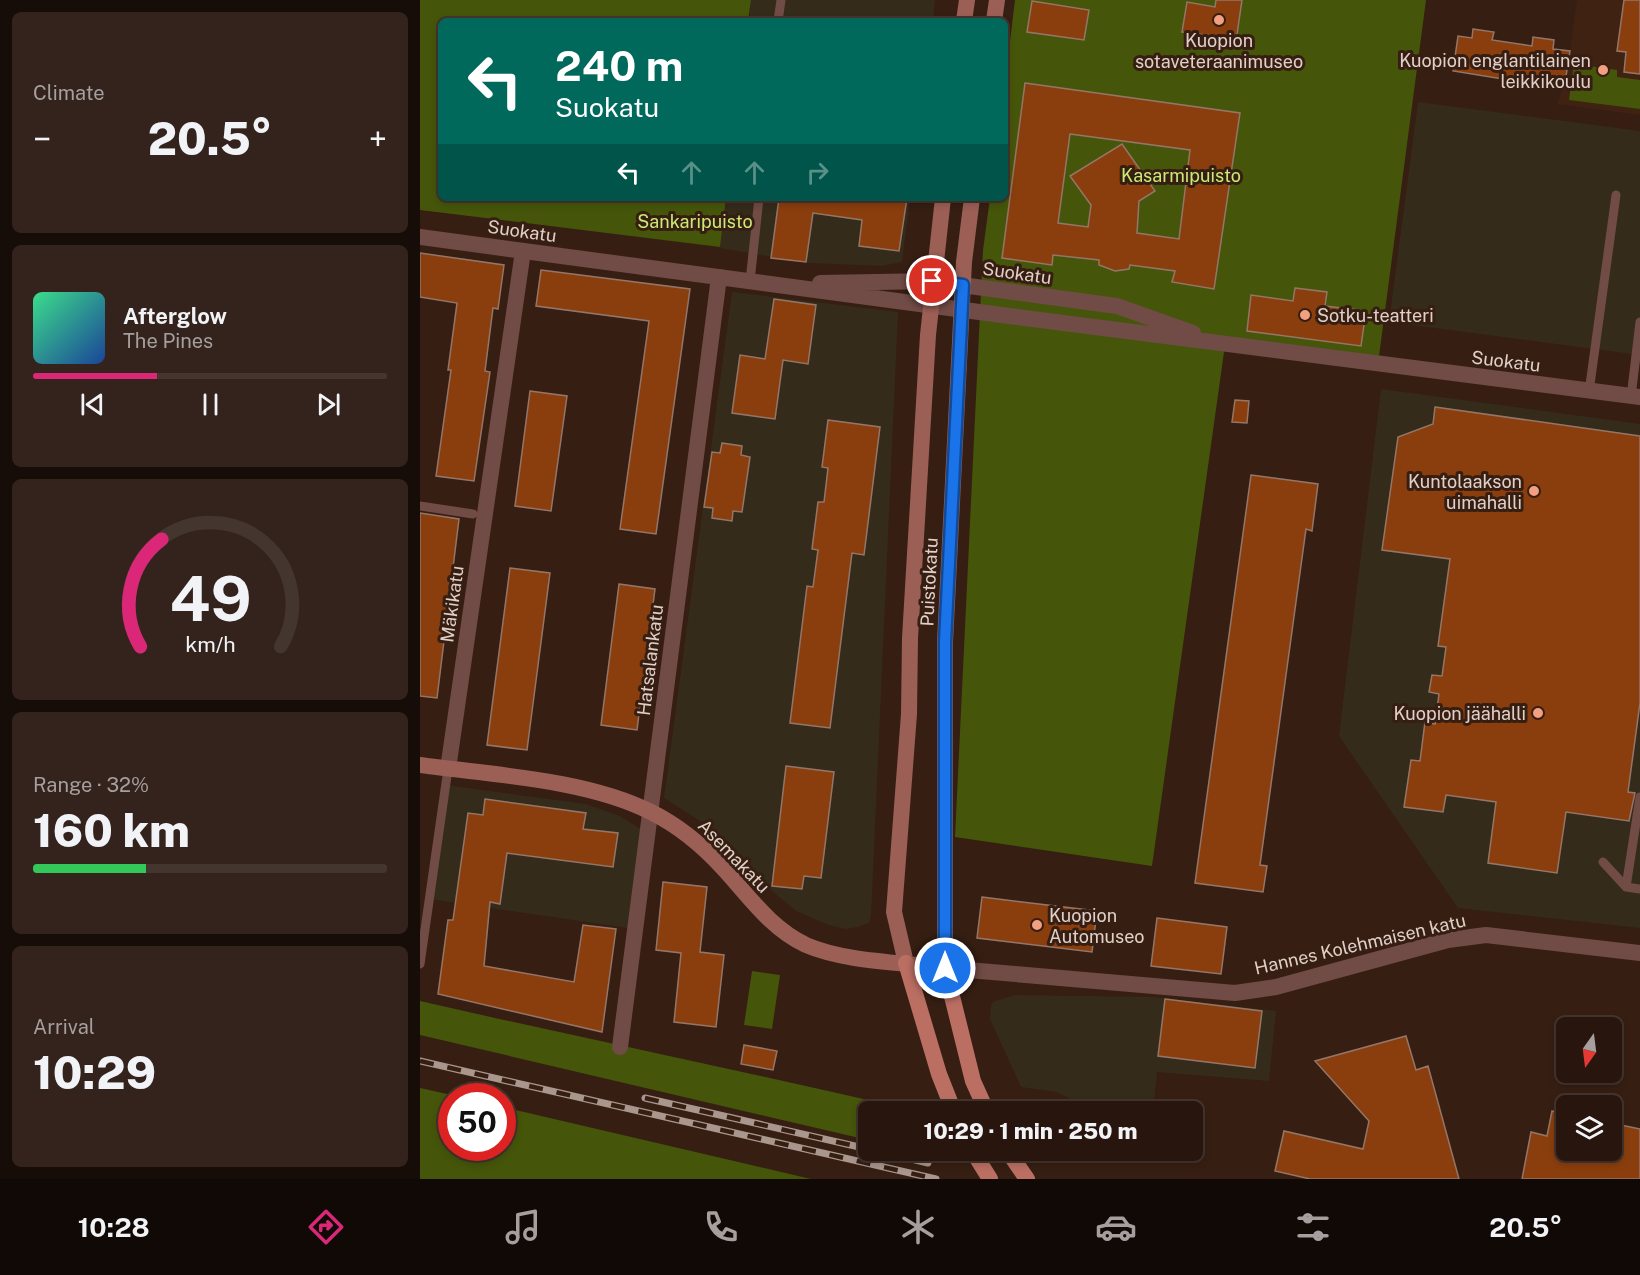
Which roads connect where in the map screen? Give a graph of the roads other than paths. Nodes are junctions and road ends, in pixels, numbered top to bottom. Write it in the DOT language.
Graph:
graph roads {
  1 [pos="781,0"];
  2 [pos="967,0"];
  3 [pos="997,0"];
  4 [pos="778,18"];
  5 [pos="964,18"];
  6 [pos="994,18"];
  7 [pos="1616,195"];
  8 [pos="759,201"];
  9 [pos="943,201"];
  10 [pos="972,201"];
  11 [pos="420,237"];
  12 [pos="523,250"];
  13 [pos="719,277"];
  14 [pos="932,281"];
  15 [pos="755,282"];
  16 [pos="963,285"];
  17 [pos="930,306"];
  18 [pos="962,310"];
  19 [pos="1640,322"];
  20 [pos="1225,344"];
  21 [pos="1589,392"];
  22 [pos="1635,397"];
  23 [pos="420,507"];
  24 [pos="473,514"];
  25 [pos="420,765"];
  26 [pos="448,769"];
  27 [pos="1640,797"];
  28 [pos="651,812"];
  29 [pos="1603,862"];
  30 [pos="1626,887"];
  31 [pos="1640,889"];
  32 [pos="1640,953"];
  33 [pos="906,963"];
  34 [pos="420,964"];
  35 [pos="945,968"];
  36 [pos="620,1047"];
  37 [pos="950,1101"];
  38 [pos="982,1101"];
  39 [pos="979,1161"];
  40 [pos="1015,1161"];
  41 [pos="990,1179"];
  42 [pos="1027,1179"];
  1 -- 4 [label="lane"];
  2 -- 5 [label="main road"];
  3 -- 6 [label="main road"];
  7 -- 21 [label="lane"];
  8 -- 15 [label="lane"];
  9 -- 14 [label="main road, Puistokatu"];
  10 -- 16 [label="main road, Puistokatu"];
  11 -- 12 [label="street, Suokatu"];
  12 -- 13 [label="street, Suokatu"];
  12 -- 26 [label="street, Mäkikatu"];
  13 -- 15 [label="street, Suokatu"];
  13 -- 28 [label="street, Hatsalankatu"];
  14 -- 15 [label="street, Suokatu"];
  14 -- 16 [label="street, Suokatu"];
  14 -- 17 [label="main road, Puistokatu"];
  15 -- 17 [label="street, Suokatu"];
  16 -- 18 [label="main road, Puistokatu"];
  16 -- 20 [label="street, Suokatu"];
  17 -- 18 [label="street, Suokatu"];
  17 -- 33 [label="main road, Puistokatu"];
  18 -- 20 [label="street, Suokatu"];
  18 -- 35 [label="main road, Puistokatu"];
  19 -- 22 [label="lane"];
  20 -- 21 [label="street, Suokatu"];
  21 -- 22 [label="street, Suokatu"];
  23 -- 24 [label="lane"];
  25 -- 26 [label="main road, Asemakatu"];
  26 -- 28 [label="main road, Asemakatu"];
  26 -- 34 [label="lane, Mäkikatu"];
  27 -- 30 [label="lane"];
  28 -- 33 [label="main road, Asemakatu"];
  28 -- 36 [label="street, Hatsalankatu"];
  29 -- 30 [label="lane"];
  30 -- 31 [label="lane"];
  32 -- 35 [label="street, Hannes Kolehmaisen katu"];
  33 -- 35 [label="main road, Asemakatu"];
  33 -- 37 [label="main road"];
  35 -- 38 [label="main road"];
  39 -- 41 [label="main road"];
  40 -- 42 [label="main road"];
}
